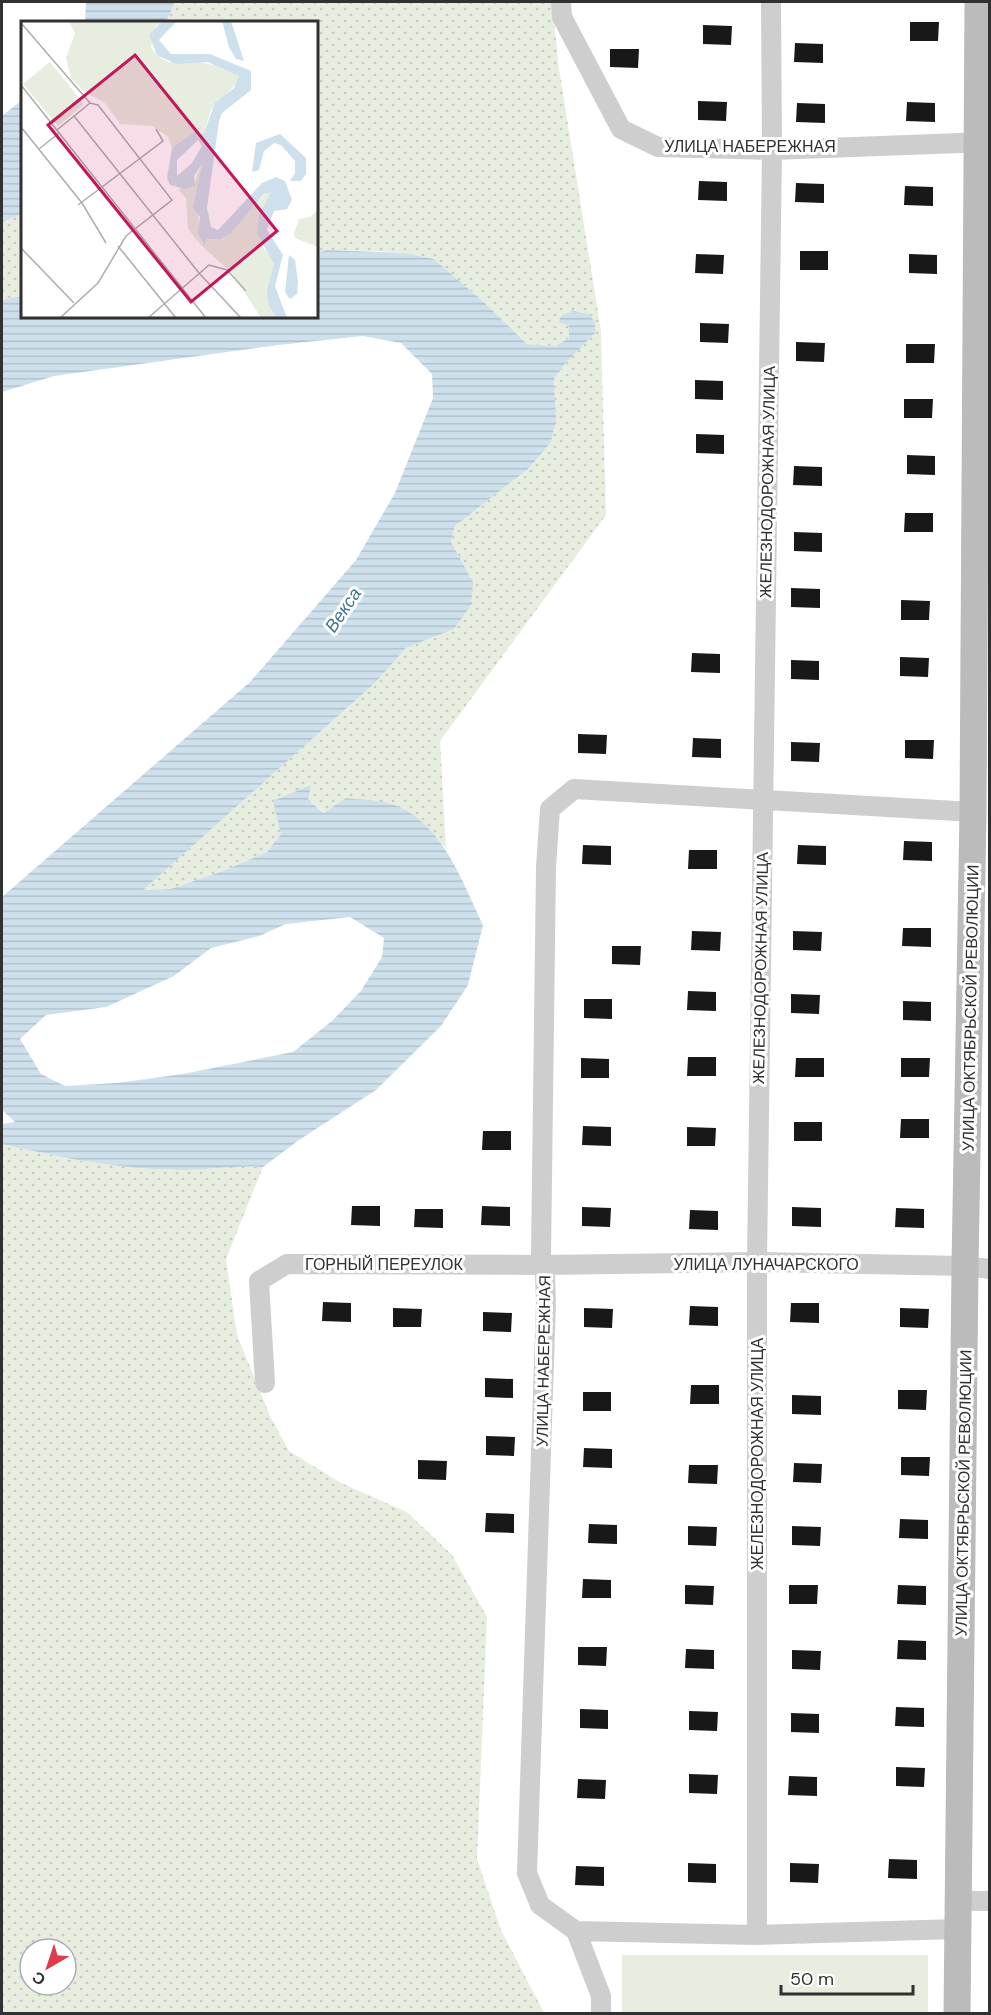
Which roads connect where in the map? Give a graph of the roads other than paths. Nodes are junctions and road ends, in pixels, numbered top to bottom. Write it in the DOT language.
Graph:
graph roads {
  1 [pos="561,2"];
  2 [pos="771,2"];
  3 [pos="978,2"];
  4 [pos="983,142"];
  5 [pos="772,150"];
  6 [pos="763,800"];
  7 [pos="982,812"];
  8 [pos="757,1262"];
  9 [pos="543,1265"];
  10 [pos="977,1268"];
  11 [pos="265,1383"];
  12 [pos="959,1901"];
  13 [pos="990,1901"];
  14 [pos="958,1929"];
  15 [pos="576,1931"];
  16 [pos="757,1935"];
  17 [pos="601,2013"];
  18 [pos="957,2013"];
  1 -- 5 [label="street, УЛИЦА НАБЕРЕЖНАЯ"];
  2 -- 5 [label="street, ЖЕЛЕЗНОДОРОЖНАЯ УЛИЦА"];
  3 -- 4 [label="street, УЛИЦА ОКТЯБРЬСКОЙ РЕВОЛЮЦИИ"];
  4 -- 5 [label="street, УЛИЦА НАБЕРЕЖНАЯ"];
  4 -- 7 [label="street, УЛИЦА ОКТЯБРЬСКОЙ РЕВОЛЮЦИИ"];
  5 -- 6 [label="street, ЖЕЛЕЗНОДОРОЖНАЯ УЛИЦА"];
  6 -- 7 [label="street"];
  6 -- 8 [label="street, ЖЕЛЕЗНОДОРОЖНАЯ УЛИЦА"];
  6 -- 9 [label="street, УЛИЦА НАБЕРЕЖНАЯ"];
  7 -- 10 [label="street, УЛИЦА ОКТЯБРЬСКОЙ РЕВОЛЮЦИИ"];
  8 -- 9 [label="street, УЛИЦА ЛУНАЧАРСКОГО"];
  8 -- 10 [label="street, УЛИЦА ЛУНАЧАРСКОГО"];
  8 -- 16 [label="street, ЖЕЛЕЗНОДОРОЖНАЯ УЛИЦА"];
  9 -- 11 [label="street, ГОРНЫЙ ПЕРЕУЛОК"];
  9 -- 15 [label="street, УЛИЦА НАБЕРЕЖНАЯ"];
  10 -- 12 [label="street, УЛИЦА ОКТЯБРЬСКОЙ РЕВОЛЮЦИИ"];
  12 -- 13 [label="street"];
  12 -- 14 [label="street, УЛИЦА ОКТЯБРЬСКОЙ РЕВОЛЮЦИИ"];
  14 -- 16 [label="street"];
  14 -- 18 [label="street, УЛИЦА ОКТЯБРЬСКОЙ РЕВОЛЮЦИИ"];
  15 -- 16 [label="street"];
  15 -- 17 [label="street"];
}
